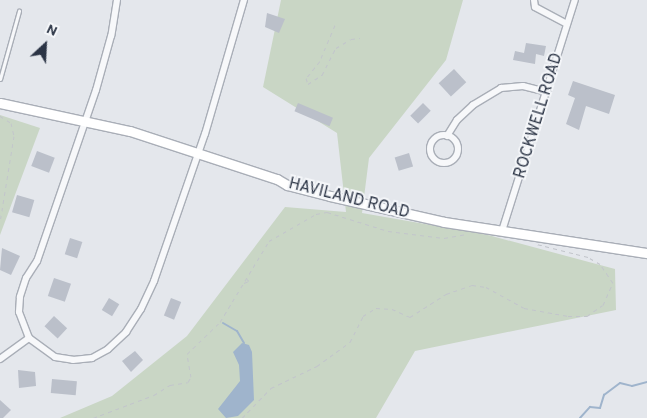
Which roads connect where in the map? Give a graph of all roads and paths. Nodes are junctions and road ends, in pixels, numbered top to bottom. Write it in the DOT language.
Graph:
graph roads {
  1 [pos="117,0"];
  2 [pos="244,0"];
  3 [pos="534,0"];
  4 [pos="575,0"];
  5 [pos="19,11"];
  6 [pos="566,24"];
  7 [pos="335,25"];
  8 [pos="360,38"];
  9 [pos="0,78"];
  10 [pos="547,92"];
  11 [pos="0,103"];
  12 [pos="0,116"];
  13 [pos="85,122"];
  14 [pos="447,136"];
  15 [pos="198,152"];
  16 [pos="0,222"];
  17 [pos="502,231"];
  18 [pos="472,234"];
  19 [pos="532,243"];
  20 [pos="647,253"];
  21 [pos="29,338"];
  22 [pos="0,359"];
  23 [pos="93,418"];
  24 [pos="242,418"];
  1 -- 13 [label="street"];
  2 -- 15 [label="street"];
  3 -- 6 [label="street"];
  4 -- 6 [label="street, ROCKWELL ROAD"];
  5 -- 9 [label="lane"];
  6 -- 10 [label="street, ROCKWELL ROAD"];
  7 -- 8 [label="path"];
  10 -- 14 [label="street"];
  10 -- 17 [label="street, ROCKWELL ROAD"];
  11 -- 13 [label="street, HAVILAND ROAD"];
  12 -- 16 [label="path"];
  13 -- 15 [label="street, HAVILAND ROAD"];
  13 -- 21 [label="street"];
  14 -- 14 [label="street"];
  15 -- 17 [label="street, HAVILAND ROAD"];
  15 -- 21 [label="street"];
  17 -- 20 [label="street, HAVILAND ROAD"];
  18 -- 23 [label="path"];
  19 -- 24 [label="path"];
  21 -- 22 [label="street"];
}
